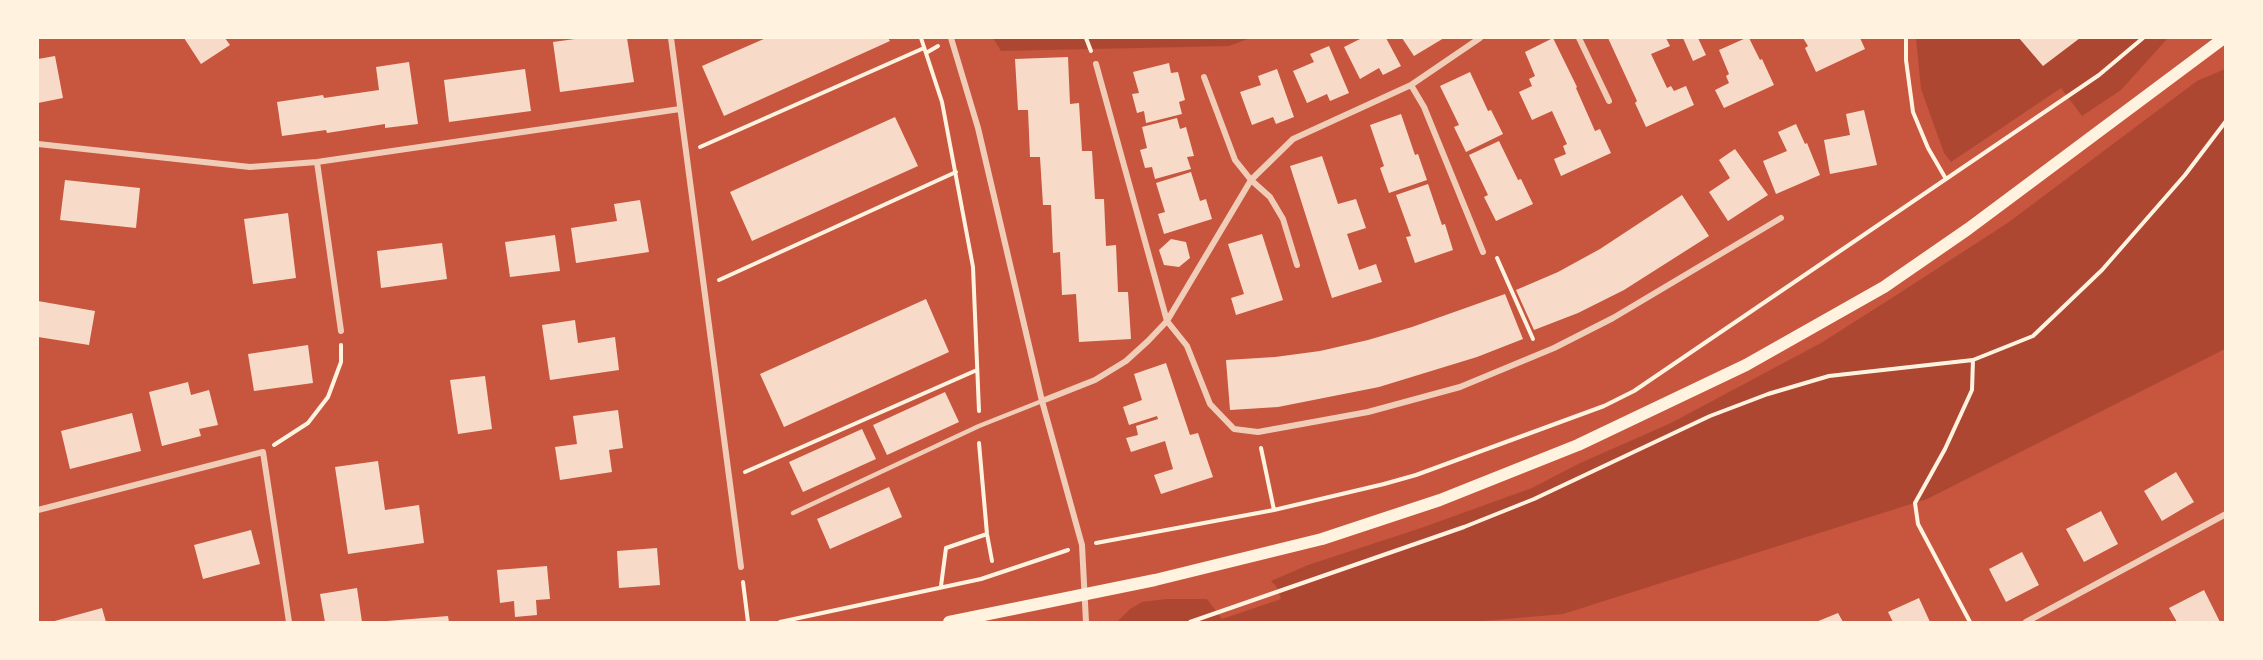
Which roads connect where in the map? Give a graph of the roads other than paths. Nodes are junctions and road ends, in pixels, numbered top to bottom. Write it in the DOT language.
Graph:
graph roads {
  1 [pos="670,38"];
  2 [pos="951,38"];
  3 [pos="1480,38"];
  4 [pos="1579,38"];
  5 [pos="2224,38"];
  6 [pos="1096,64"];
  7 [pos="1204,78"];
  8 [pos="1411,85"];
  9 [pos="1609,101"];
  10 [pos="680,109"];
  11 [pos="38,144"];
  12 [pos="317,162"];
  13 [pos="1251,180"];
  14 [pos="1781,218"];
  15 [pos="1483,252"];
  16 [pos="1298,265"];
  17 [pos="1167,321"];
  18 [pos="340,331"];
  19 [pos="1042,401"];
  20 [pos="38,510"];
  21 [pos="793,513"];
  22 [pos="2226,514"];
  23 [pos="741,567"];
  24 [pos="1084,596"];
  25 [pos="289,622"];
  26 [pos="949,622"];
  27 [pos="1086,622"];
  28 [pos="2026,622"];
  1 -- 10 [label="street"];
  2 -- 19 [label="street"];
  3 -- 8 [label="street"];
  4 -- 9 [label="street"];
  5 -- 24 [label="main road"];
  6 -- 17 [label="street"];
  7 -- 13 [label="street"];
  8 -- 13 [label="street"];
  8 -- 15 [label="street"];
  10 -- 12 [label="street"];
  10 -- 23 [label="street"];
  11 -- 12 [label="street"];
  12 -- 18 [label="street"];
  13 -- 16 [label="street"];
  13 -- 17 [label="street"];
  14 -- 17 [label="street"];
  17 -- 19 [label="street"];
  19 -- 21 [label="lane"];
  19 -- 24 [label="street"];
  20 -- 25 [label="street"];
  22 -- 28 [label="street"];
  24 -- 26 [label="main road"];
  24 -- 27 [label="street"];
}
